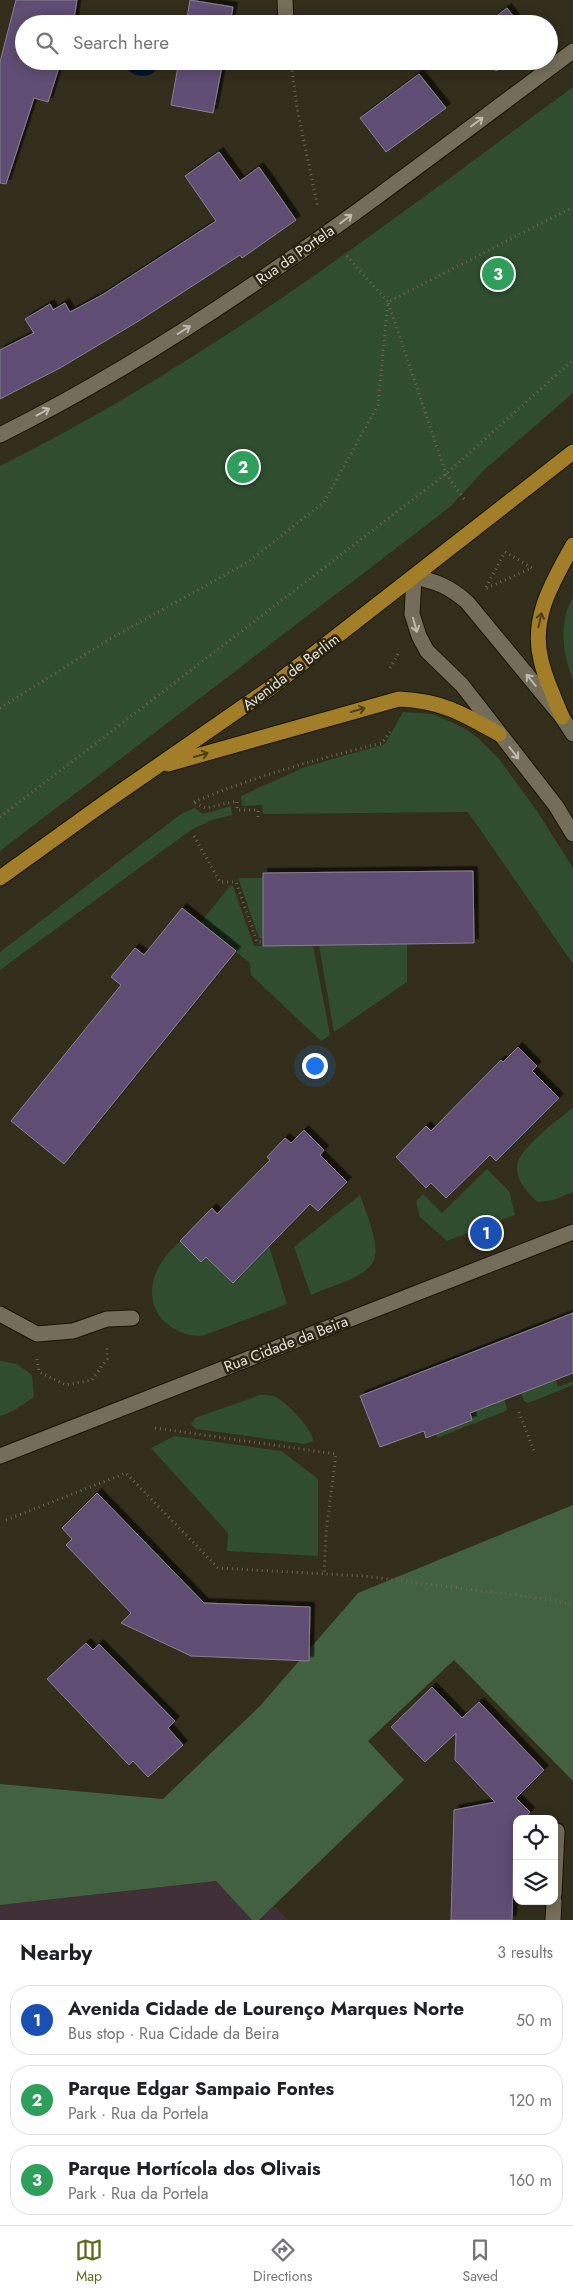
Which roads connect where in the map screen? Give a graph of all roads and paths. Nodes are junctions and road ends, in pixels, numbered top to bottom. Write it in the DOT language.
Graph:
graph roads {
  1 [pos="285,0"];
  2 [pos="286,15"];
  3 [pos="573,51"];
  4 [pos="558,62"];
  5 [pos="292,70"];
  6 [pos="547,70"];
  7 [pos="573,207"];
  8 [pos="320,214"];
  9 [pos="340,249"];
  10 [pos="388,302"];
  11 [pos="573,360"];
  12 [pos="0,434"];
  13 [pos="573,452"];
  14 [pos="446,474"];
  15 [pos="464,500"];
  16 [pos="573,544"];
  17 [pos="414,577"];
  18 [pos="485,589"];
  19 [pos="402,646"];
  20 [pos="390,668"];
  21 [pos="0,708"];
  22 [pos="562,717"];
  23 [pos="392,728"];
  24 [pos="499,734"];
  25 [pos="573,734"];
  26 [pos="154,768"];
  27 [pos="0,817"];
  28 [pos="258,821"];
  29 [pos="573,834"];
  30 [pos="194,836"];
  31 [pos="0,878"];
  32 [pos="263,942"];
  33 [pos="573,1232"];
  34 [pos="0,1314"];
  35 [pos="132,1318"];
  36 [pos="106,1319"];
  37 [pos="39,1372"];
  38 [pos="519,1412"];
  39 [pos="156,1428"];
  40 [pos="535,1454"];
  41 [pos="0,1456"];
  42 [pos="6,1520"];
  43 [pos="324,1574"];
  44 [pos="573,1605"];
  45 [pos="554,1905"];
  46 [pos="553,1920"];
  1 -- 2 [label="street"];
  4 -- 3 [label="street, Rua da Portela, one-way"];
  5 -- 8 [label="path"];
  12 -- 6 [label="street, Rua da Portela, one-way"];
  7 -- 10 [label="path"];
  9 -- 10 [label="path"];
  10 -- 14 [label="path"];
  10 -- 21 [label="path"];
  11 -- 14 [label="path"];
  13 -- 17 [label="main road, Avenida de Berlim"];
  14 -- 15 [label="path"];
  14 -- 27 [label="path"];
  22 -- 16 [label="main road, one-way"];
  22 -- 17 [label="street, one-way"];
  17 -- 24 [label="street, one-way"];
  17 -- 26 [label="main road, Avenida de Berlim"];
  18 -- 18 [label="path"];
  19 -- 20 [label="path"];
  22 -- 25 [label="street"];
  23 -- 28 [label="path"];
  26 -- 24 [label="main road, one-way"];
  24 -- 29 [label="street, one-way"];
  26 -- 31 [label="main road, Avenida de Berlim"];
  30 -- 32 [label="path"];
  33 -- 41 [label="street, Rua Cidade da Beira"];
  34 -- 36 [label="street"];
  35 -- 36 [label="street"];
  36 -- 37 [label="path"];
  38 -- 40 [label="path"];
  39 -- 43 [label="path"];
  42 -- 43 [label="path"];
  43 -- 44 [label="path"];
  45 -- 46 [label="street"];
}
